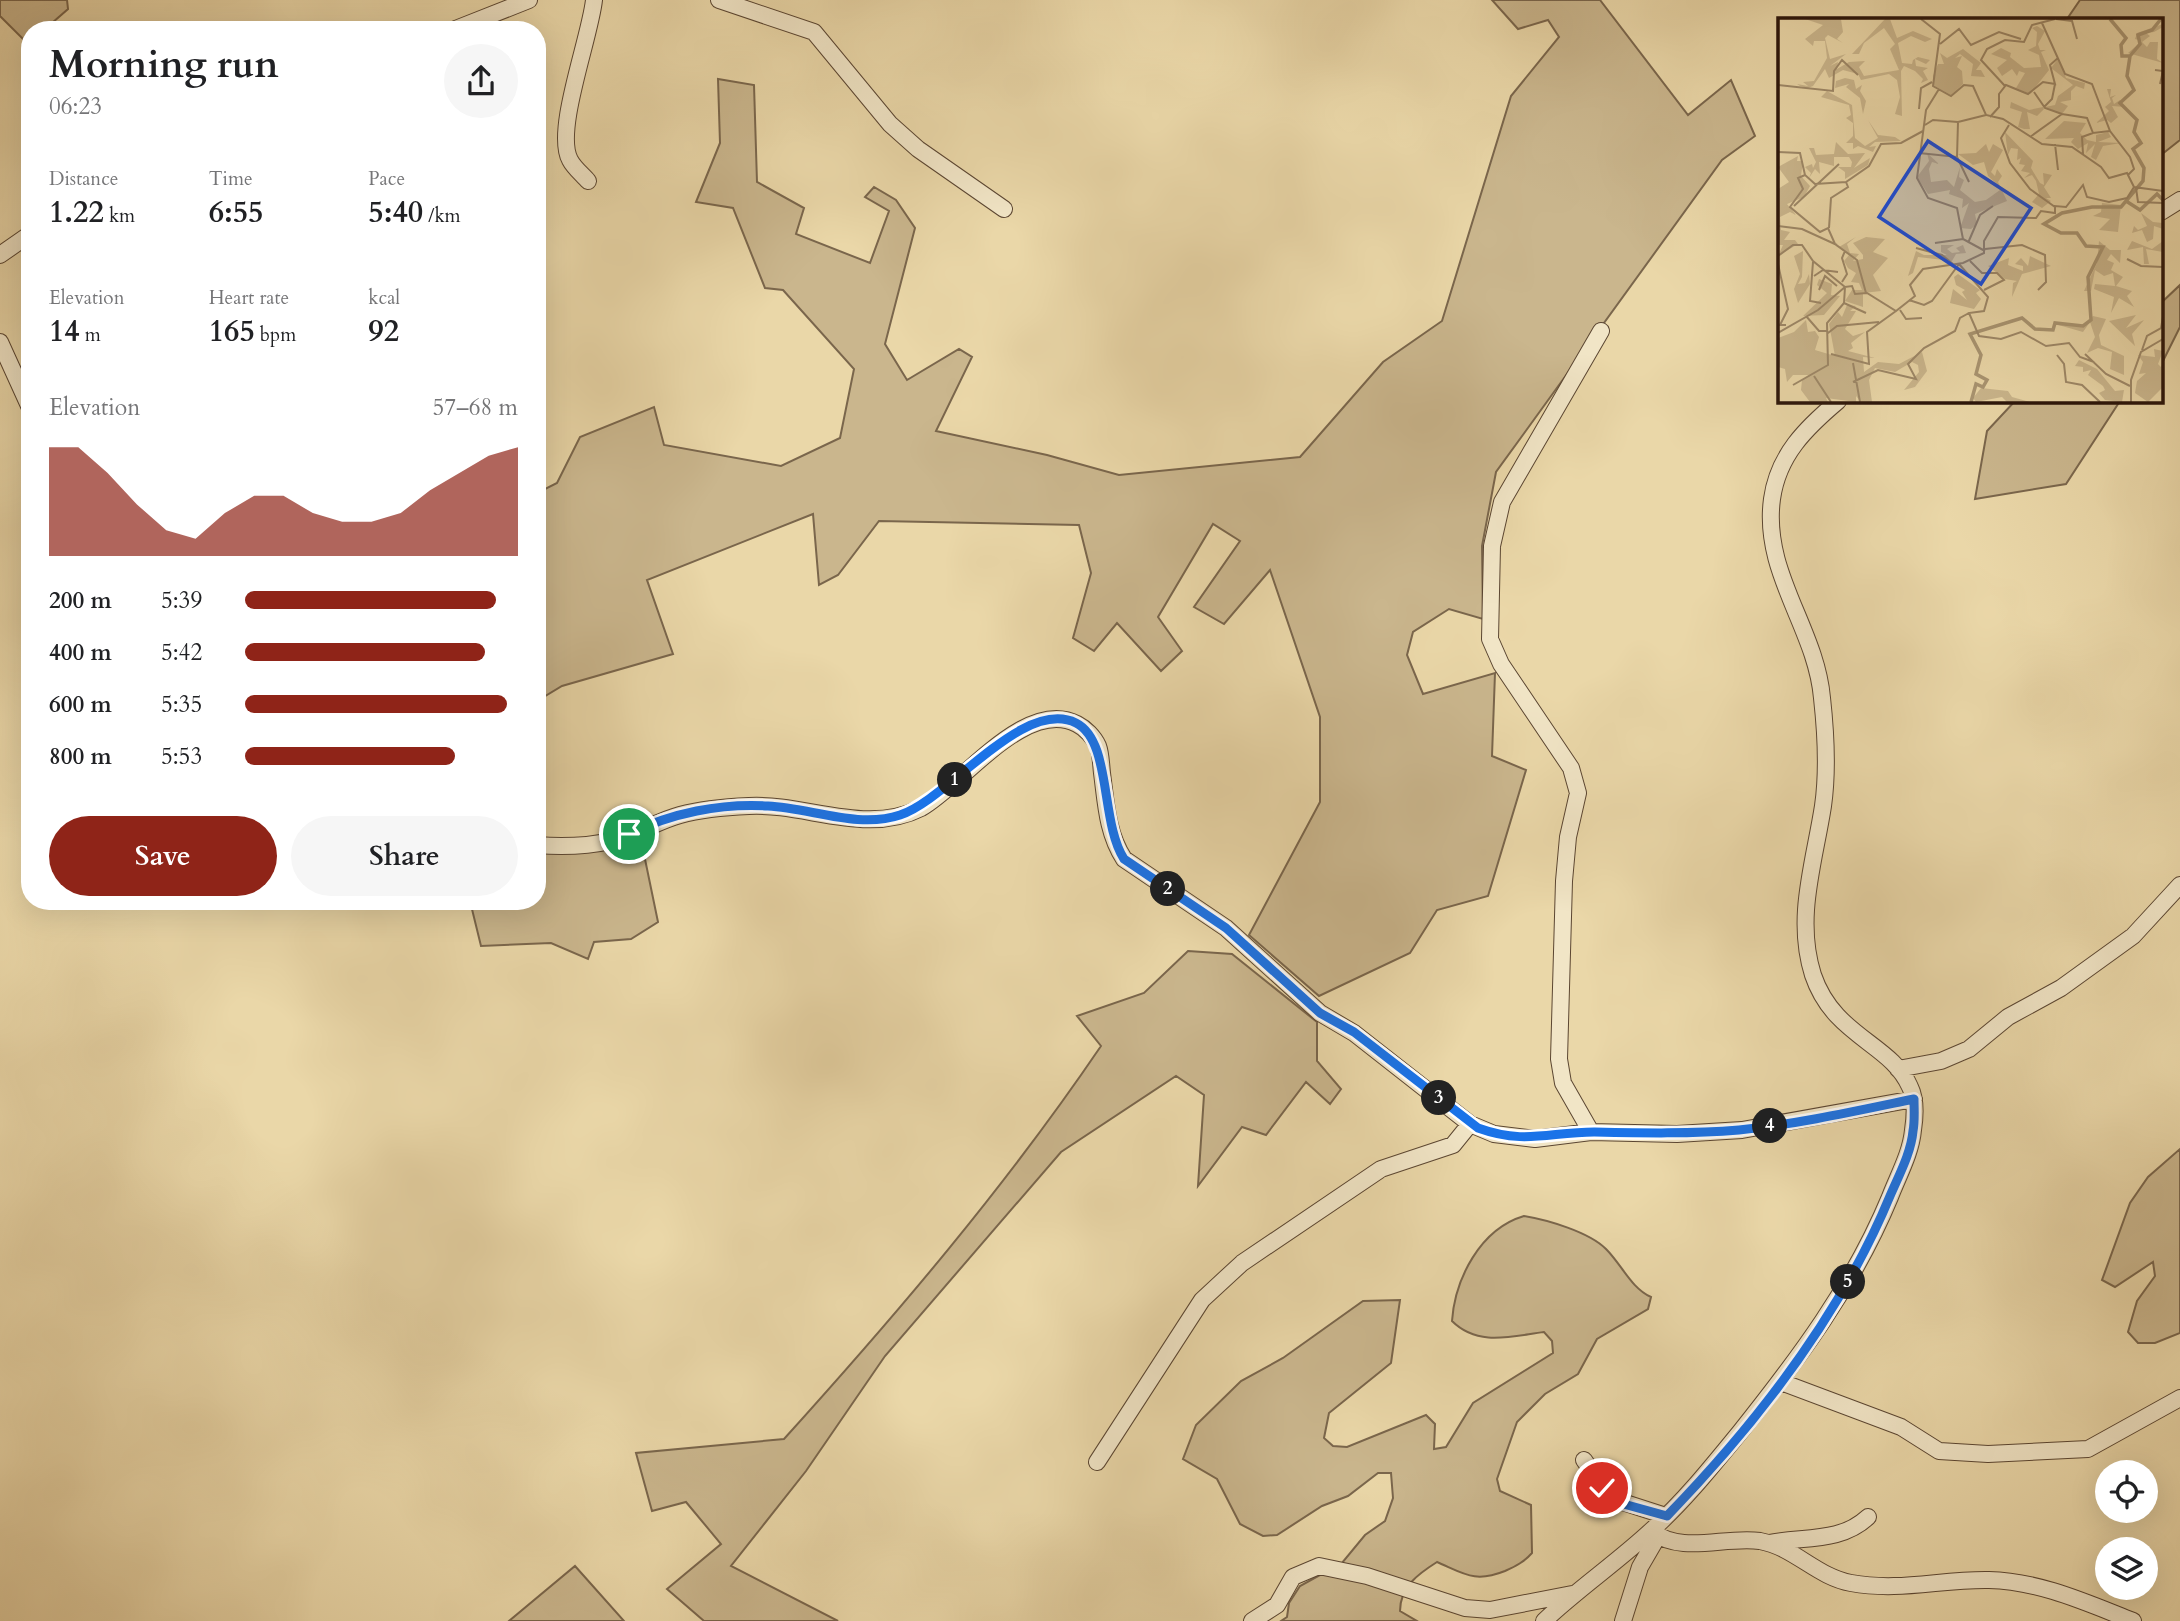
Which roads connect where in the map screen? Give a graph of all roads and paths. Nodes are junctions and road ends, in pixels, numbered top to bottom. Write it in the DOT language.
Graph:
graph roads {
  1 [pos="529,0"];
  2 [pos="594,0"];
  3 [pos="719,0"];
  4 [pos="476,21"];
  5 [pos="588,181"];
  6 [pos="2180,200"];
  7 [pos="1004,209"];
  8 [pos="2162,211"];
  9 [pos="21,240"];
  10 [pos="0,255"];
  11 [pos="1601,331"];
  12 [pos="0,342"];
  13 [pos="21,388"];
  14 [pos="1837,402"];
  15 [pos="546,845"];
  16 [pos="2180,885"];
  17 [pos="1898,1069"];
  18 [pos="1914,1099"];
  19 [pos="1470,1124"];
  20 [pos="1591,1132"];
  21 [pos="1782,1382"];
  22 [pos="2180,1398"];
  23 [pos="1584,1460"];
  24 [pos="1097,1462"];
  25 [pos="1667,1516"];
  26 [pos="1868,1517"];
  27 [pos="1654,1533"];
  28 [pos="1769,1543"];
  29 [pos="1572,1594"];
  30 [pos="1252,1621"];
  31 [pos="1544,1621"];
  32 [pos="1623,1621"];
  33 [pos="2133,1621"];
  1 -- 4 [label="street"];
  2 -- 5 [label="street"];
  3 -- 7 [label="street"];
  6 -- 8 [label="street"];
  9 -- 10 [label="street"];
  11 -- 20 [label="street"];
  12 -- 13 [label="street"];
  14 -- 17 [label="street"];
  15 -- 19 [label="street"];
  16 -- 17 [label="street"];
  17 -- 18 [label="street"];
  18 -- 20 [label="street"];
  18 -- 21 [label="street"];
  19 -- 20 [label="street"];
  19 -- 24 [label="street"];
  21 -- 22 [label="street"];
  21 -- 25 [label="street"];
  23 -- 25 [label="street"];
  25 -- 27 [label="street"];
  26 -- 28 [label="street"];
  27 -- 28 [label="street"];
  27 -- 29 [label="street"];
  27 -- 32 [label="street"];
  28 -- 33 [label="street"];
  29 -- 30 [label="street"];
  29 -- 31 [label="street"];
}
